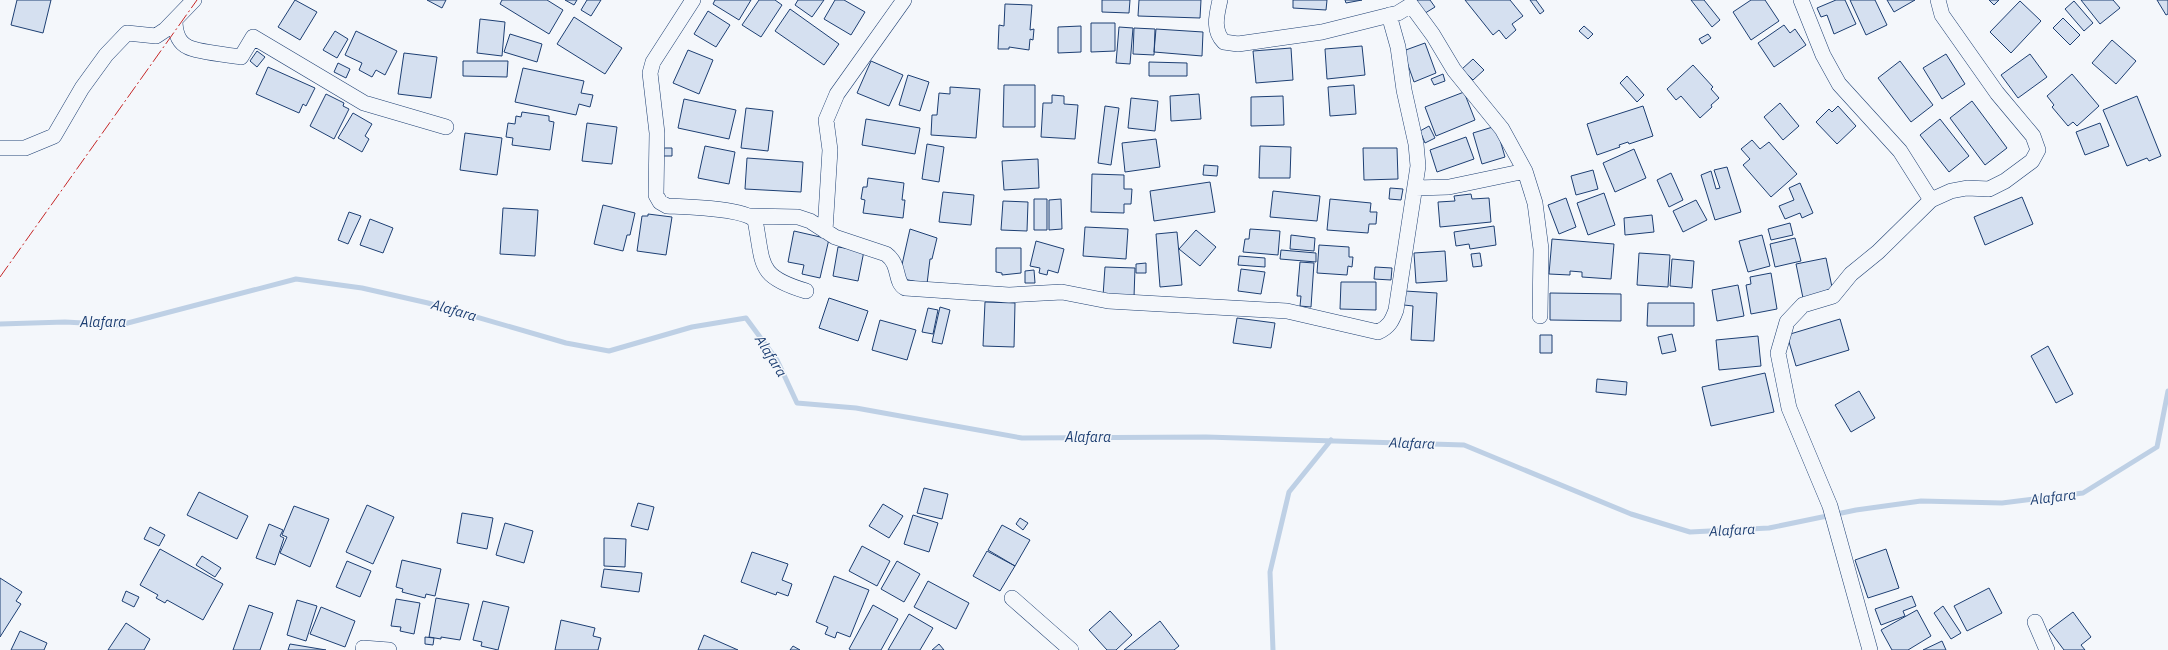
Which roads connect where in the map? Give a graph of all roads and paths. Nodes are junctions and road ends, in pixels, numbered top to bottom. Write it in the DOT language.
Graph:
graph roads {
  1 [pos="194,0"];
  2 [pos="693,0"];
  3 [pos="904,0"];
  4 [pos="1220,0"];
  5 [pos="1801,0"];
  6 [pos="1938,0"];
  7 [pos="1409,3"];
  8 [pos="1389,15"];
  9 [pos="175,20"];
  10 [pos="446,127"];
  11 [pos="0,148"];
  12 [pos="1524,171"];
  13 [pos="1416,188"];
  14 [pos="1931,200"];
  15 [pos="751,216"];
  16 [pos="825,231"];
  17 [pos="806,292"];
  18 [pos="1540,316"];
  19 [pos="1012,598"];
  20 [pos="2035,622"];
  21 [pos="363,648"];
  22 [pos="389,650"];
  23 [pos="1071,650"];
  24 [pos="1870,650"];
  25 [pos="2047,650"];
  1 -- 9 [label="street"];
  2 -- 15 [label="street"];
  3 -- 16 [label="street"];
  4 -- 8 [label="street"];
  5 -- 14 [label="street"];
  6 -- 14 [label="street"];
  7 -- 8 [label="street"];
  7 -- 12 [label="street"];
  8 -- 13 [label="street"];
  9 -- 10 [label="street"];
  9 -- 11 [label="street"];
  12 -- 13 [label="street"];
  12 -- 18 [label="street"];
  13 -- 16 [label="street"];
  14 -- 24 [label="street"];
  15 -- 16 [label="street"];
  15 -- 17 [label="street"];
  19 -- 23 [label="street"];
  20 -- 25 [label="street"];
  21 -- 22 [label="street"];
}
